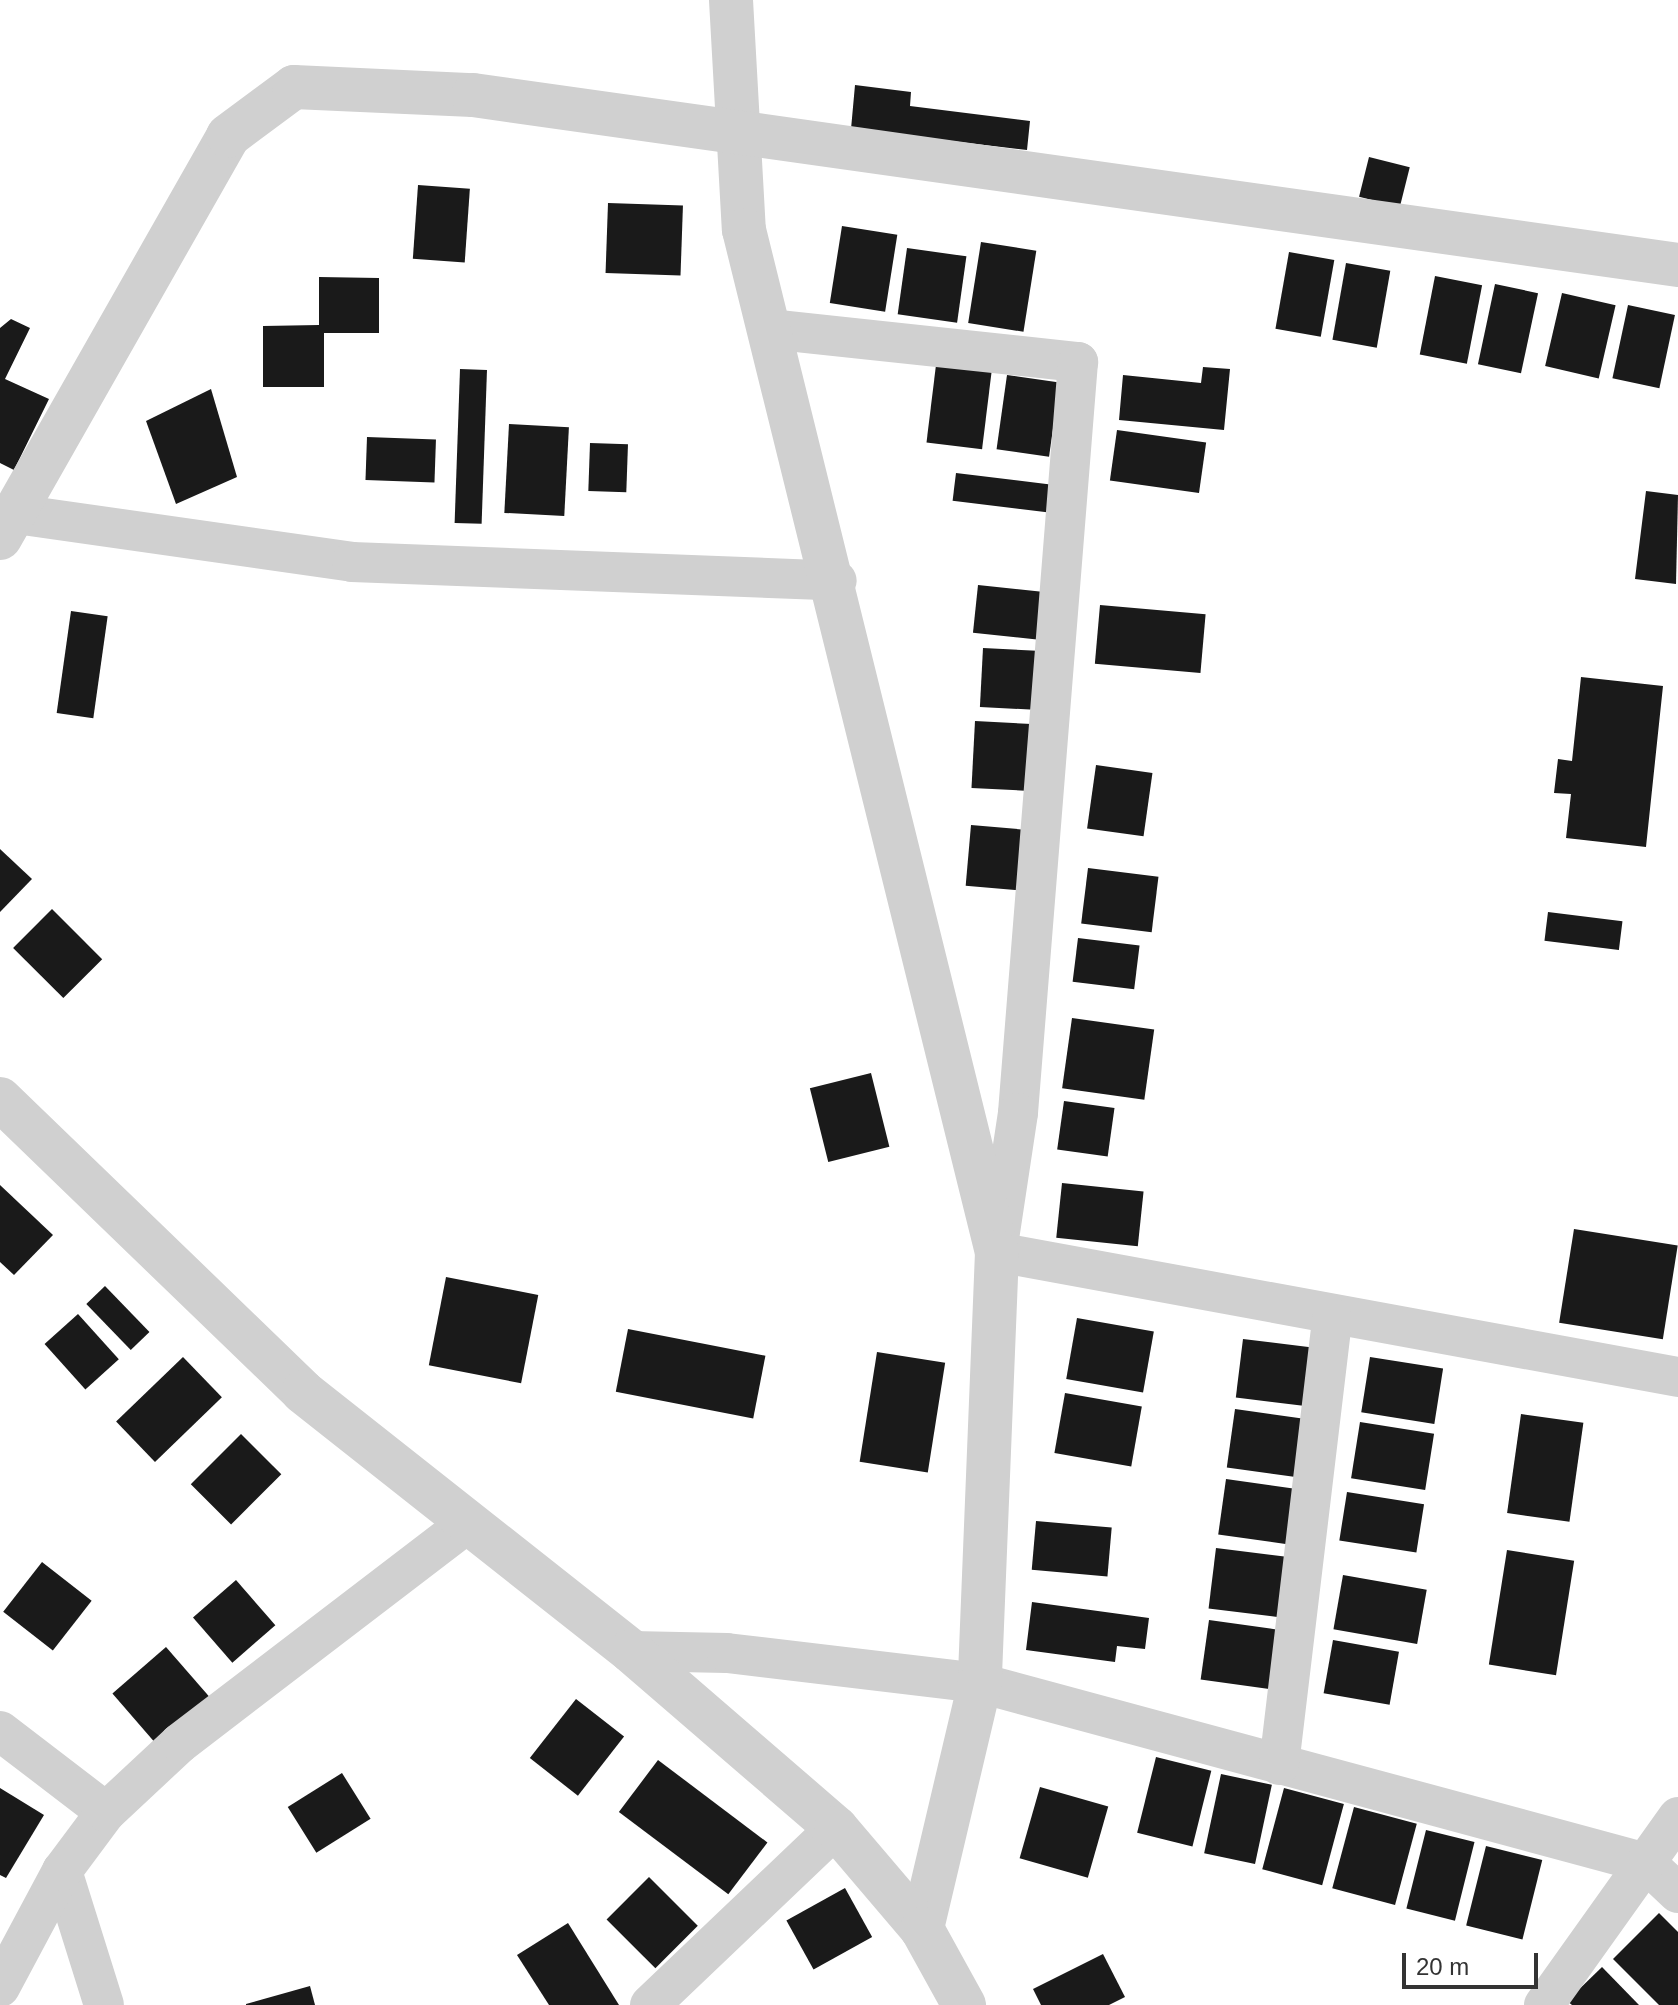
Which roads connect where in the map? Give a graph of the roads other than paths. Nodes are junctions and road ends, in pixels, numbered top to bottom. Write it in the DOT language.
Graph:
graph roads {
  1 [pos="731,0"];
  2 [pos="742,136"];
  3 [pos="1678,265"];
  4 [pos="769,329"];
  5 [pos="8,526"];
  6 [pos="837,581"];
  7 [pos="0,1099"];
  8 [pos="997,1252"];
  9 [pos="1332,1318"];
  10 [pos="1678,1377"];
  11 [pos="464,1526"];
  12 [pos="631,1651"];
  13 [pos="980,1683"];
  14 [pos="0,1731"];
  15 [pos="1279,1765"];
  16 [pos="106,1812"];
  17 [pos="1678,1817"];
  18 [pos="836,1828"];
  19 [pos="1646,1863"];
  20 [pos="62,1871"];
  21 [pos="1678,1893"];
  22 [pos="922,1929"];
  23 [pos="0,1987"];
  24 [pos="104,2005"];
  25 [pos="650,2005"];
  26 [pos="964,2005"];
  27 [pos="1544,2005"];
  1 -- 2 [label="street"];
  2 -- 3 [label="street"];
  2 -- 4 [label="street"];
  2 -- 5 [label="street"];
  4 -- 6 [label="street"];
  4 -- 8 [label="street"];
  5 -- 6 [label="street"];
  6 -- 8 [label="street"];
  7 -- 11 [label="street"];
  8 -- 9 [label="street"];
  8 -- 13 [label="street"];
  9 -- 10 [label="street"];
  9 -- 15 [label="street"];
  11 -- 12 [label="street"];
  11 -- 16 [label="street"];
  12 -- 13 [label="street"];
  12 -- 18 [label="street"];
  13 -- 15 [label="street"];
  13 -- 22 [label="street"];
  14 -- 16 [label="street"];
  15 -- 19 [label="street"];
  16 -- 20 [label="street"];
  17 -- 19 [label="street"];
  18 -- 22 [label="street"];
  18 -- 25 [label="street"];
  19 -- 21 [label="street"];
  19 -- 27 [label="street"];
  20 -- 23 [label="street"];
  20 -- 24 [label="street"];
  22 -- 26 [label="street"];
}
